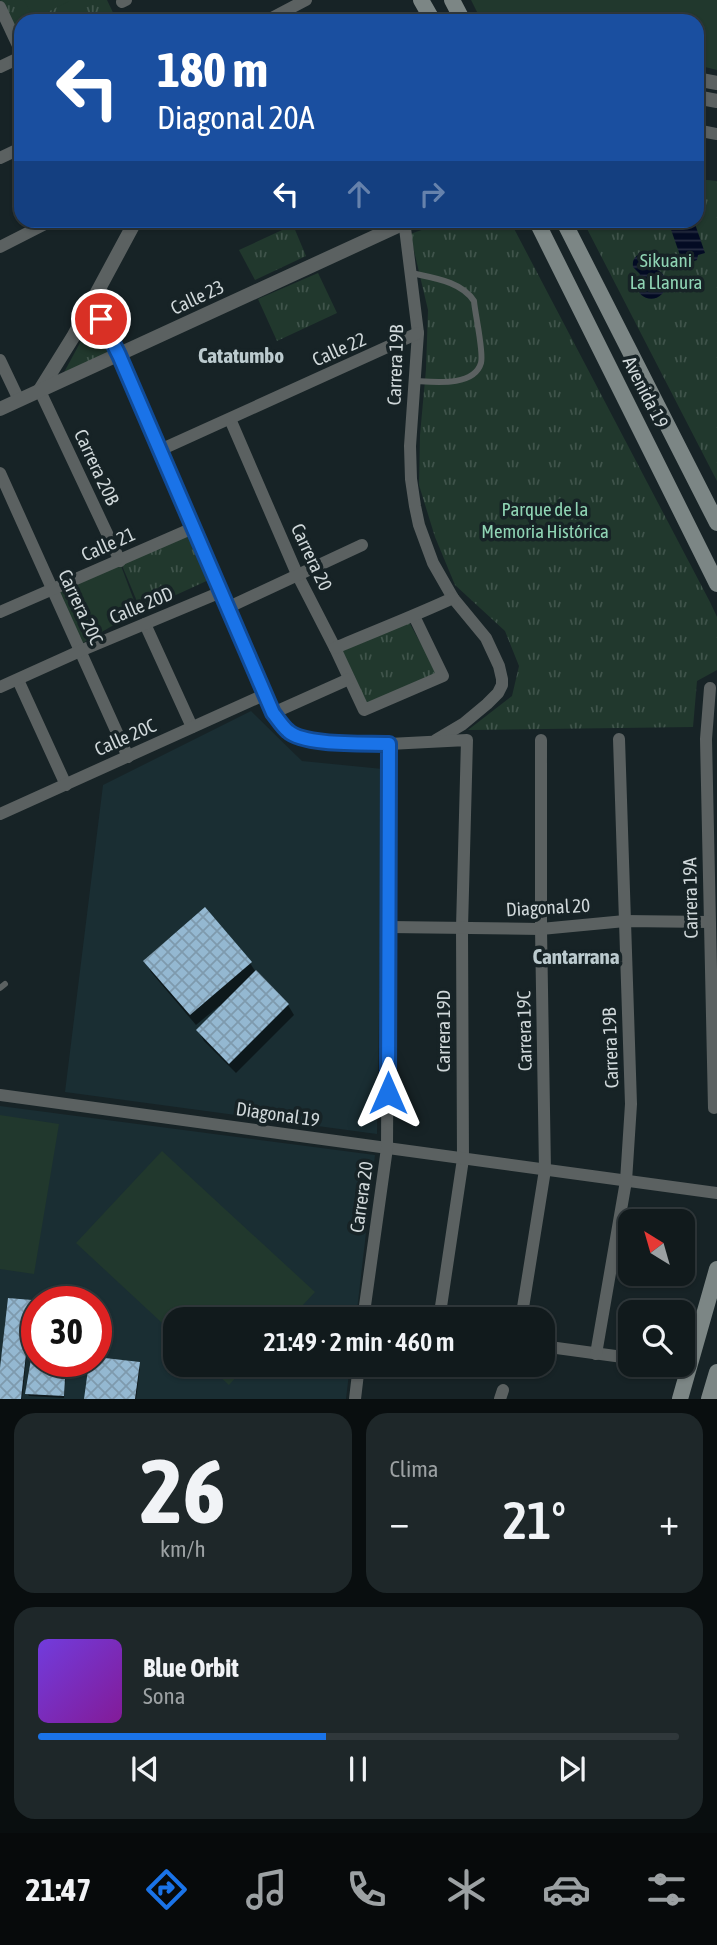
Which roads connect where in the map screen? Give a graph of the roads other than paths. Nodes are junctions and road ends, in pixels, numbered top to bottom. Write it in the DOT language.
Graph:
graph roads {
  1 [pos="306,0"];
  2 [pos="283,5"];
  3 [pos="0,7"];
  4 [pos="14,38"];
  5 [pos="37,228"];
  6 [pos="132,228"];
  7 [pos="392,228"];
  8 [pos="408,228"];
  9 [pos="540,228"];
  10 [pos="568,228"];
  11 [pos="0,247"];
  12 [pos="411,273"];
  13 [pos="92,301"];
  14 [pos="418,333"];
  15 [pos="119,355"];
  16 [pos="0,360"];
  17 [pos="415,381"];
  18 [pos="40,391"];
  19 [pos="19,400"];
  20 [pos="0,409"];
  21 [pos="230,418"];
  22 [pos="160,450"];
  23 [pos="0,473"];
  24 [pos="717,523"];
  25 [pos="193,528"];
  26 [pos="362,545"];
  27 [pos="120,561"];
  28 [pos="297,574"];
  29 [pos="717,584"];
  30 [pos="51,590"];
  31 [pos="221,592"];
  32 [pos="453,598"];
  33 [pos="229,607"];
  34 [pos="0,612"];
  35 [pos="414,616"];
  36 [pos="145,624"];
  37 [pos="335,648"];
  38 [pos="80,651"];
  39 [pos="349,679"];
  40 [pos="18,680"];
  41 [pos="0,687"];
  42 [pos="710,688"];
  43 [pos="266,694"];
  44 [pos="273,713"];
  45 [pos="192,727"];
  46 [pos="619,739"];
  47 [pos="541,740"];
  48 [pos="436,741"];
  49 [pos="389,744"];
  50 [pos="128,757"];
  51 [pos="66,785"];
  52 [pos="1,812"];
  53 [pos="625,922"];
  54 [pos="709,922"];
  55 [pos="389,927"];
  56 [pos="462,928"];
  57 [pos="541,929"];
  58 [pos="0,1095"];
  59 [pos="714,1108"];
  60 [pos="387,1149"];
  61 [pos="463,1159"];
  62 [pos="545,1170"];
  63 [pos="626,1181"];
  64 [pos="717,1193"];
  65 [pos="717,1269"];
  66 [pos="365,1307"];
  67 [pos="441,1307"];
  68 [pos="523,1307"];
  69 [pos="695,1332"];
  70 [pos="555,1348"];
  71 [pos="596,1354"];
  72 [pos="618,1357"];
  73 [pos="717,1372"];
  74 [pos="358,1377"];
  75 [pos="682,1377"];
  76 [pos="355,1399"];
  77 [pos="680,1399"];
  78 [pos="709,1399"];
  1 -- 2 [label="street"];
  3 -- 4 [label="street"];
  5 -- 11 [label="street"];
  6 -- 13 [label="street"];
  7 -- 15 [label="street, Calle 23"];
  8 -- 12 [label="street, Carrera 19B"];
  9 -- 29 [label="main road, Avenida 19"];
  10 -- 24 [label="main road, Avenida 19"];
  12 -- 14 [label="street, Carrera 19B"];
  12 -- 17 [label="lane"];
  13 -- 15 [label="street"];
  13 -- 18 [label="street"];
  14 -- 17 [label="street, Carrera 19B"];
  14 -- 21 [label="street, Calle 22"];
  15 -- 18 [label="street, Calle 23"];
  15 -- 22 [label="street"];
  16 -- 19 [label="street"];
  17 -- 32 [label="street, Carrera 19B"];
  18 -- 19 [label="street, Calle 23"];
  18 -- 27 [label="street, Carrera 20B"];
  19 -- 20 [label="street, Calle 23"];
  21 -- 22 [label="street, Calle 22"];
  21 -- 28 [label="street, Carrera 20"];
  22 -- 25 [label="street"];
  23 -- 30 [label="street, Carrera 20C"];
  25 -- 27 [label="street, Calle 21"];
  25 -- 31 [label="street"];
  26 -- 28 [label="street"];
  27 -- 30 [label="street, Calle 21"];
  28 -- 33 [label="street"];
  28 -- 37 [label="street, Carrera 20"];
  30 -- 34 [label="street, Calle 21"];
  30 -- 38 [label="street, Carrera 20C"];
  31 -- 33 [label="street"];
  31 -- 36 [label="street, Calle 20D"];
  32 -- 35 [label="street"];
  32 -- 48 [label="street"];
  33 -- 43 [label="street"];
  35 -- 37 [label="street"];
  35 -- 39 [label="street, Carrera 20"];
  36 -- 38 [label="street, Calle 20D"];
  36 -- 45 [label="street"];
  37 -- 39 [label="street, Carrera 20"];
  38 -- 40 [label="street, Calle 20D"];
  38 -- 50 [label="street, Carrera 20C"];
  39 -- 44 [label="street"];
  40 -- 41 [label="street, Calle 20D"];
  40 -- 51 [label="street"];
  42 -- 54 [label="street, Carrera 19A"];
  43 -- 44 [label="street"];
  43 -- 45 [label="street, Calle 20C"];
  44 -- 49 [label="street"];
  45 -- 50 [label="street, Calle 20C"];
  46 -- 53 [label="street, Carrera 19B"];
  47 -- 57 [label="street, Carrera 19C"];
  48 -- 49 [label="street"];
  48 -- 56 [label="street, Carrera 19D"];
  49 -- 55 [label="street, Carrera 20"];
  50 -- 51 [label="street, Calle 20C"];
  51 -- 52 [label="street, Calle 20C"];
  53 -- 54 [label="street, Diagonal 20"];
  53 -- 57 [label="street, Diagonal 20"];
  53 -- 63 [label="street, Carrera 19B"];
  54 -- 59 [label="street, Carrera 19A"];
  55 -- 56 [label="street, Diagonal 20"];
  55 -- 60 [label="street, Carrera 20"];
  56 -- 57 [label="street, Diagonal 20"];
  56 -- 61 [label="street, Carrera 19D"];
  57 -- 62 [label="street, Carrera 19C"];
  58 -- 60 [label="street, Diagonal 19"];
  60 -- 61 [label="street, Diagonal 19"];
  60 -- 66 [label="street, Carrera 20"];
  61 -- 62 [label="street, Diagonal 19"];
  61 -- 67 [label="street, Carrera 19D"];
  62 -- 63 [label="street, Diagonal 19"];
  62 -- 68 [label="street, Carrera 19C"];
  63 -- 64 [label="street, Diagonal 19"];
  63 -- 71 [label="street, Carrera 19B"];
  65 -- 69 [label="main road"];
  70 -- 71 [label="street"];
  71 -- 72 [label="street"];
  73 -- 78 [label="main road"];
  74 -- 76 [label="street"];
  75 -- 77 [label="main road"];
}
